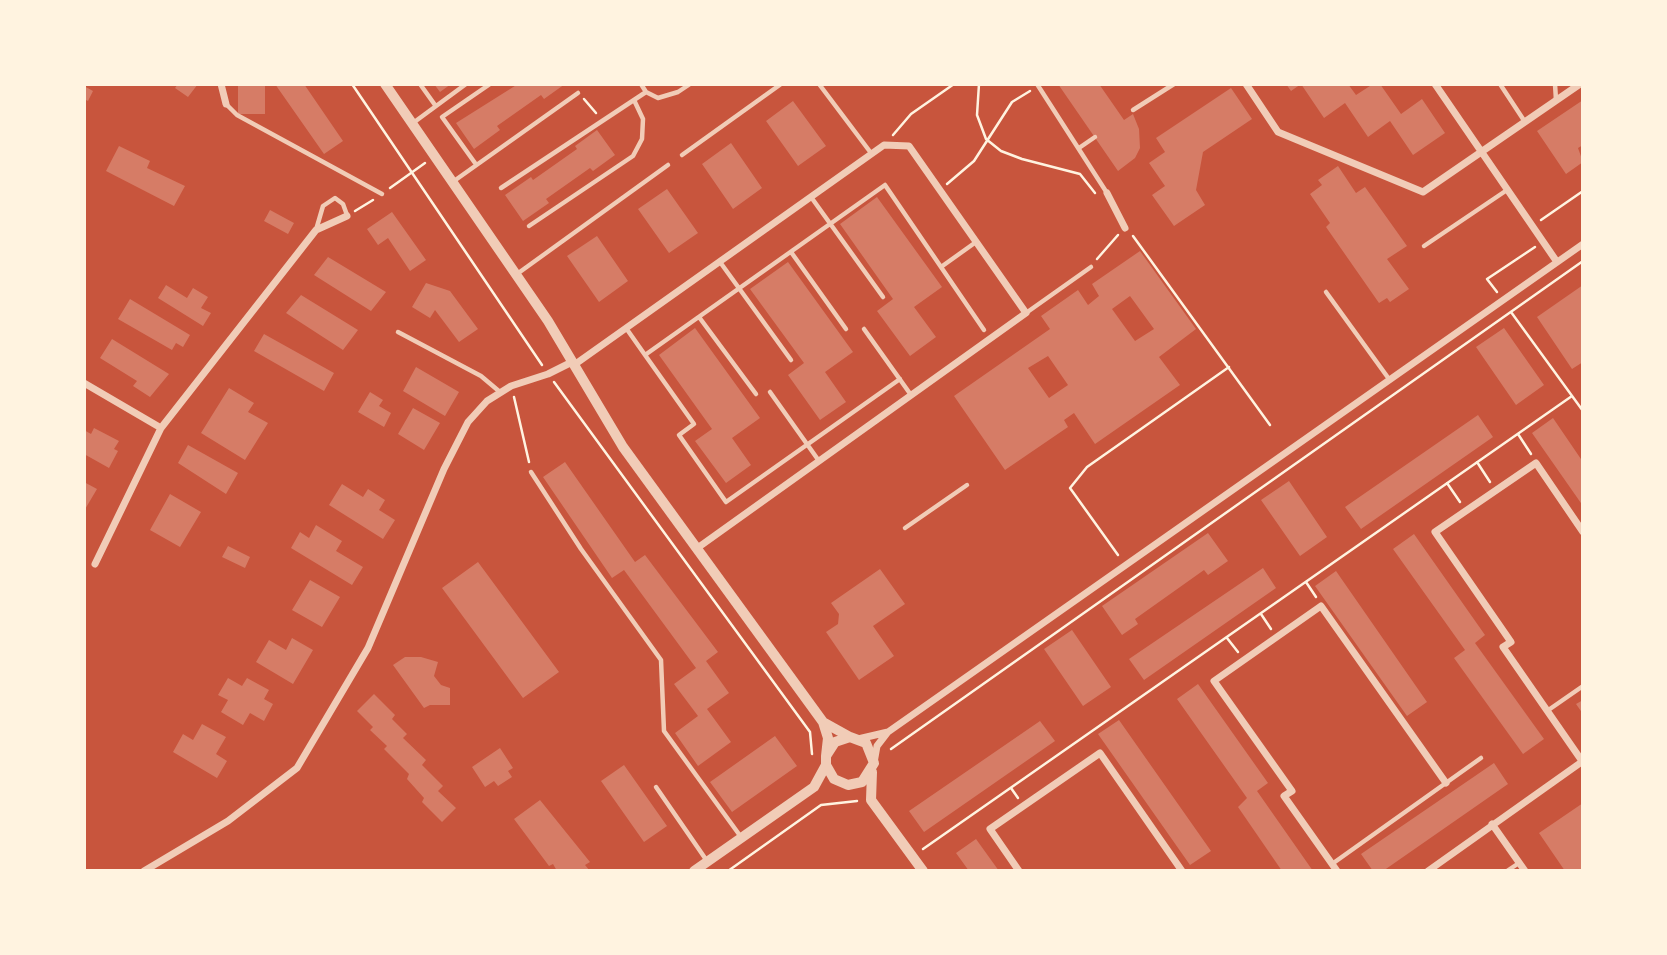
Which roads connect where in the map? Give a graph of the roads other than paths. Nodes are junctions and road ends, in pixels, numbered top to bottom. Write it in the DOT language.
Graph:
graph roads {
  1 [pos="221,84"];
  2 [pos="386,84"];
  3 [pos="420,84"];
  4 [pos="466,84"];
  5 [pos="490,84"];
  6 [pos="641,84"];
  7 [pos="690,84"];
  8 [pos="781,84"];
  9 [pos="819,84"];
  10 [pos="1174,84"];
  11 [pos="1246,84"];
  12 [pos="1435,84"];
  13 [pos="1500,84"];
  14 [pos="1555,84"];
  15 [pos="1580,84"];
  16 [pos="1038,85"];
  17 [pos="646,92"];
  18 [pos="579,93"];
  19 [pos="634,100"];
  20 [pos="1556,101"];
  21 [pos="226,104"];
  22 [pos="435,105"];
  23 [pos="1133,110"];
  24 [pos="1526,122"];
  25 [pos="413,123"];
  26 [pos="1095,137"];
  27 [pos="1079,148"];
  28 [pos="1483,152"];
  29 [pos="871,154"];
  30 [pos="682,155"];
  31 [pos="475,163"];
  32 [pos="668,165"];
  33 [pos="454,181"];
  34 [pos="501,188"];
  35 [pos="1105,190"];
  36 [pos="1508,190"];
  37 [pos="382,194"];
  38 [pos="811,197"];
  39 [pos="347,216"];
  40 [pos="831,224"];
  41 [pos="529,226"];
  42 [pos="1125,228"];
  43 [pos="317,230"];
  44 [pos="977,242"];
  45 [pos="1583,244"];
  46 [pos="1424,246"];
  47 [pos="792,252"];
  48 [pos="719,262"];
  49 [pos="1557,262"];
  50 [pos="941,267"];
  51 [pos="1091,267"];
  52 [pos="516,274"];
  53 [pos="739,289"];
  54 [pos="1326,292"];
  55 [pos="883,297"];
  56 [pos="1026,313"];
  57 [pos="699,317"];
  58 [pos="626,328"];
  59 [pos="846,329"];
  60 [pos="864,329"];
  61 [pos="984,330"];
  62 [pos="398,332"];
  63 [pos="645,355"];
  64 [pos="791,360"];
  65 [pos="573,363"];
  66 [pos="900,379"];
  67 [pos="1390,379"];
  68 [pos="84,383"];
  69 [pos="501,392"];
  70 [pos="770,392"];
  71 [pos="756,394"];
  72 [pos="911,395"];
  73 [pos="161,428"];
  74 [pos="807,444"];
  75 [pos="819,461"];
  76 [pos="531,472"];
  77 [pos="967,485"];
  78 [pos="905,528"];
  79 [pos="1583,532"];
  80 [pos="696,549"];
  81 [pos="95,564"];
  82 [pos="1583,686"];
  83 [pos="1547,712"];
  84 [pos="823,722"];
  85 [pos="888,732"];
  86 [pos="854,738"];
  87 [pos="1481,758"];
  88 [pos="826,760"];
  89 [pos="1583,761"];
  90 [pos="873,767"];
  91 [pos="1446,783"];
  92 [pos="844,784"];
  93 [pos="656,787"];
  94 [pos="814,787"];
  95 [pos="871,800"];
  96 [pos="1492,824"];
  97 [pos="741,837"];
  98 [pos="707,862"];
  99 [pos="1519,863"];
  100 [pos="1334,867"];
  101 [pos="144,871"];
  102 [pos="694,871"];
  103 [pos="923,871"];
  104 [pos="1019,871"];
  105 [pos="1182,871"];
  106 [pos="1428,871"];
  107 [pos="1507,871"];
  108 [pos="1525,871"];
  1 -- 21 [label="street"];
  2 -- 25 [label="street"];
  3 -- 22 [label="lane"];
  4 -- 22 [label="lane"];
  5 -- 31 [label="lane"];
  6 -- 17 [label="lane"];
  7 -- 17 [label="lane"];
  8 -- 30 [label="lane"];
  9 -- 29 [label="lane"];
  10 -- 23 [label="lane"];
  11 -- 28 [label="street"];
  12 -- 28 [label="street"];
  13 -- 24 [label="lane"];
  14 -- 20 [label="lane"];
  15 -- 20 [label="street"];
  16 -- 27 [label="lane"];
  17 -- 19 [label="lane"];
  18 -- 31 [label="lane"];
  19 -- 34 [label="lane"];
  19 -- 41 [label="lane"];
  20 -- 24 [label="street"];
  21 -- 37 [label="lane"];
  22 -- 25 [label="lane"];
  24 -- 28 [label="street"];
  25 -- 33 [label="street"];
  26 -- 27 [label="lane"];
  27 -- 35 [label="lane"];
  28 -- 36 [label="street"];
  29 -- 38 [label="street"];
  29 -- 44 [label="street"];
  31 -- 33 [label="lane"];
  32 -- 52 [label="lane"];
  33 -- 52 [label="street"];
  35 -- 42 [label="street"];
  36 -- 46 [label="lane"];
  36 -- 49 [label="street"];
  38 -- 40 [label="lane"];
  38 -- 48 [label="street"];
  39 -- 43 [label="street"];
  39 -- 43 [label="lane"];
  40 -- 47 [label="lane"];
  40 -- 50 [label="lane"];
  40 -- 55 [label="lane"];
  43 -- 73 [label="street"];
  44 -- 50 [label="lane"];
  44 -- 56 [label="street"];
  45 -- 49 [label="street"];
  47 -- 53 [label="lane"];
  47 -- 59 [label="lane"];
  48 -- 53 [label="lane"];
  48 -- 58 [label="street"];
  49 -- 67 [label="street"];
  50 -- 61 [label="lane"];
  51 -- 56 [label="lane"];
  52 -- 65 [label="street"];
  53 -- 57 [label="lane"];
  53 -- 64 [label="lane"];
  54 -- 67 [label="lane"];
  56 -- 72 [label="street"];
  57 -- 63 [label="lane"];
  57 -- 71 [label="lane"];
  58 -- 63 [label="lane"];
  58 -- 65 [label="street"];
  60 -- 66 [label="lane"];
  62 -- 69 [label="lane"];
  63 -- 74 [label="lane"];
  65 -- 69 [label="street"];
  65 -- 80 [label="street"];
  66 -- 72 [label="lane"];
  66 -- 74 [label="lane"];
  67 -- 85 [label="street"];
  68 -- 73 [label="street"];
  69 -- 101 [label="street"];
  70 -- 74 [label="lane"];
  72 -- 75 [label="street"];
  73 -- 81 [label="street"];
  74 -- 75 [label="lane"];
  75 -- 80 [label="street"];
  76 -- 97 [label="lane"];
  77 -- 78 [label="lane"];
  79 -- 83 [label="street"];
  80 -- 84 [label="street"];
  82 -- 83 [label="lane"];
  83 -- 89 [label="street"];
  84 -- 86 [label="street"];
  84 -- 88 [label="street"];
  85 -- 86 [label="street"];
  85 -- 90 [label="street"];
  86 -- 88 [label="street"];
  86 -- 90 [label="street"];
  87 -- 91 [label="lane"];
  88 -- 92 [label="street"];
  88 -- 94 [label="street"];
  89 -- 96 [label="street"];
  90 -- 92 [label="street"];
  90 -- 95 [label="street"];
  91 -- 100 [label="lane"];
  91 -- 100 [label="street"];
  92 -- 94 [label="street"];
  92 -- 95 [label="street"];
  93 -- 98 [label="lane"];
  94 -- 97 [label="street"];
  95 -- 103 [label="street"];
  96 -- 99 [label="street"];
  96 -- 106 [label="street"];
  97 -- 98 [label="street"];
  98 -- 102 [label="street"];
  99 -- 107 [label="lane"];
  99 -- 108 [label="street"];
  104 -- 105 [label="street"];
}
